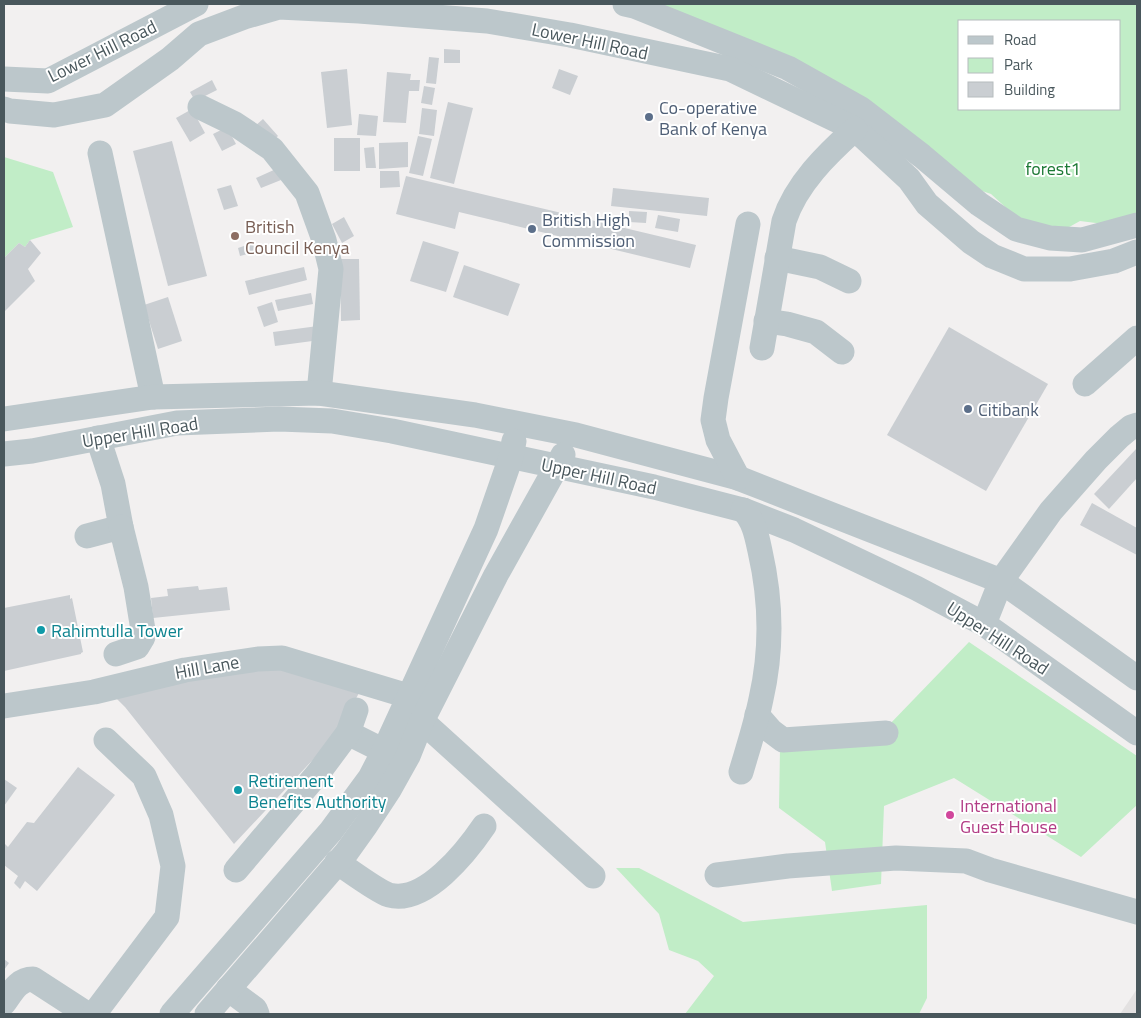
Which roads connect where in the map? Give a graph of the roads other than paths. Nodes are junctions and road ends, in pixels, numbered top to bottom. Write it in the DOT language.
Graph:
graph roads {
  1 [pos="196,4"];
  2 [pos="625,4"];
  3 [pos="4,80"];
  4 [pos="200,107"];
  5 [pos="4,109"];
  6 [pos="856,129"];
  7 [pos="100,152"];
  8 [pos="748,224"];
  9 [pos="1137,225"];
  10 [pos="1137,252"];
  11 [pos="777,258"];
  12 [pos="849,281"];
  13 [pos="766,321"];
  14 [pos="1137,338"];
  15 [pos="762,348"];
  16 [pos="842,352"];
  17 [pos="1085,384"];
  18 [pos="319,393"];
  19 [pos="153,397"];
  20 [pos="4,419"];
  21 [pos="517,423"];
  22 [pos="1137,425"];
  23 [pos="576,435"];
  24 [pos="98,438"];
  25 [pos="4,454"];
  26 [pos="511,457"];
  27 [pos="555,467"];
  28 [pos="738,478"];
  29 [pos="743,510"];
  30 [pos="121,527"];
  31 [pos="87,536"];
  32 [pos="1001,581"];
  33 [pos="984,624"];
  34 [pos="116,654"];
  35 [pos="1137,678"];
  36 [pos="408,696"];
  37 [pos="4,706"];
  38 [pos="356,710"];
  39 [pos="757,714"];
  40 [pos="422,721"];
  41 [pos="348,733"];
  42 [pos="1137,733"];
  43 [pos="886,734"];
  44 [pos="106,740"];
  45 [pos="384,751"];
  46 [pos="741,772"];
  47 [pos="484,826"];
  48 [pos="337,862"];
  49 [pos="236,870"];
  50 [pos="717,875"];
  51 [pos="593,876"];
  52 [pos="1137,912"];
  53 [pos="228,989"];
  54 [pos="4,1003"];
  55 [pos="87,1014"];
  56 [pos="94,1014"];
  57 [pos="172,1014"];
  58 [pos="207,1014"];
  59 [pos="257,1014"];
  1 -- 3 [label="street, Lower Hill Road"];
  2 -- 9 [label="street"];
  4 -- 18 [label="street"];
  5 -- 6 [label="street, Lower Hill Road"];
  6 -- 10 [label="street, Lower Hill Road"];
  6 -- 11 [label="street"];
  7 -- 19 [label="street"];
  8 -- 28 [label="street"];
  11 -- 12 [label="street"];
  11 -- 13 [label="street"];
  13 -- 15 [label="street"];
  13 -- 16 [label="street"];
  14 -- 17 [label="street"];
  18 -- 19 [label="street, Upper Hill Road"];
  18 -- 21 [label="street, Upper Hill Road"];
  19 -- 20 [label="street, Upper Hill Road"];
  21 -- 23 [label="street, Upper Hill Road"];
  21 -- 26 [label="street"];
  22 -- 32 [label="street"];
  23 -- 27 [label="street"];
  23 -- 28 [label="street, Upper Hill Road"];
  24 -- 25 [label="street, Upper Hill Road"];
  24 -- 26 [label="street, Upper Hill Road"];
  24 -- 30 [label="street"];
  26 -- 27 [label="street, Upper Hill Road"];
  26 -- 36 [label="street"];
  27 -- 29 [label="street, Upper Hill Road"];
  27 -- 40 [label="street"];
  28 -- 32 [label="street, Upper Hill Road"];
  29 -- 33 [label="street, Upper Hill Road"];
  29 -- 39 [label="street"];
  30 -- 31 [label="street"];
  30 -- 34 [label="street"];
  32 -- 33 [label="street"];
  32 -- 35 [label="street, Upper Hill Road"];
  33 -- 42 [label="street, Upper Hill Road"];
  36 -- 37 [label="street, Hill Lane"];
  36 -- 45 [label="street"];
  38 -- 41 [label="street"];
  39 -- 43 [label="street"];
  39 -- 46 [label="street"];
  40 -- 48 [label="street"];
  40 -- 51 [label="street"];
  41 -- 45 [label="street"];
  41 -- 49 [label="street"];
  44 -- 56 [label="street"];
  45 -- 57 [label="street"];
  47 -- 48 [label="street"];
  48 -- 53 [label="street"];
  50 -- 52 [label="street"];
  53 -- 58 [label="street"];
  53 -- 59 [label="street"];
  54 -- 55 [label="street"];
}
